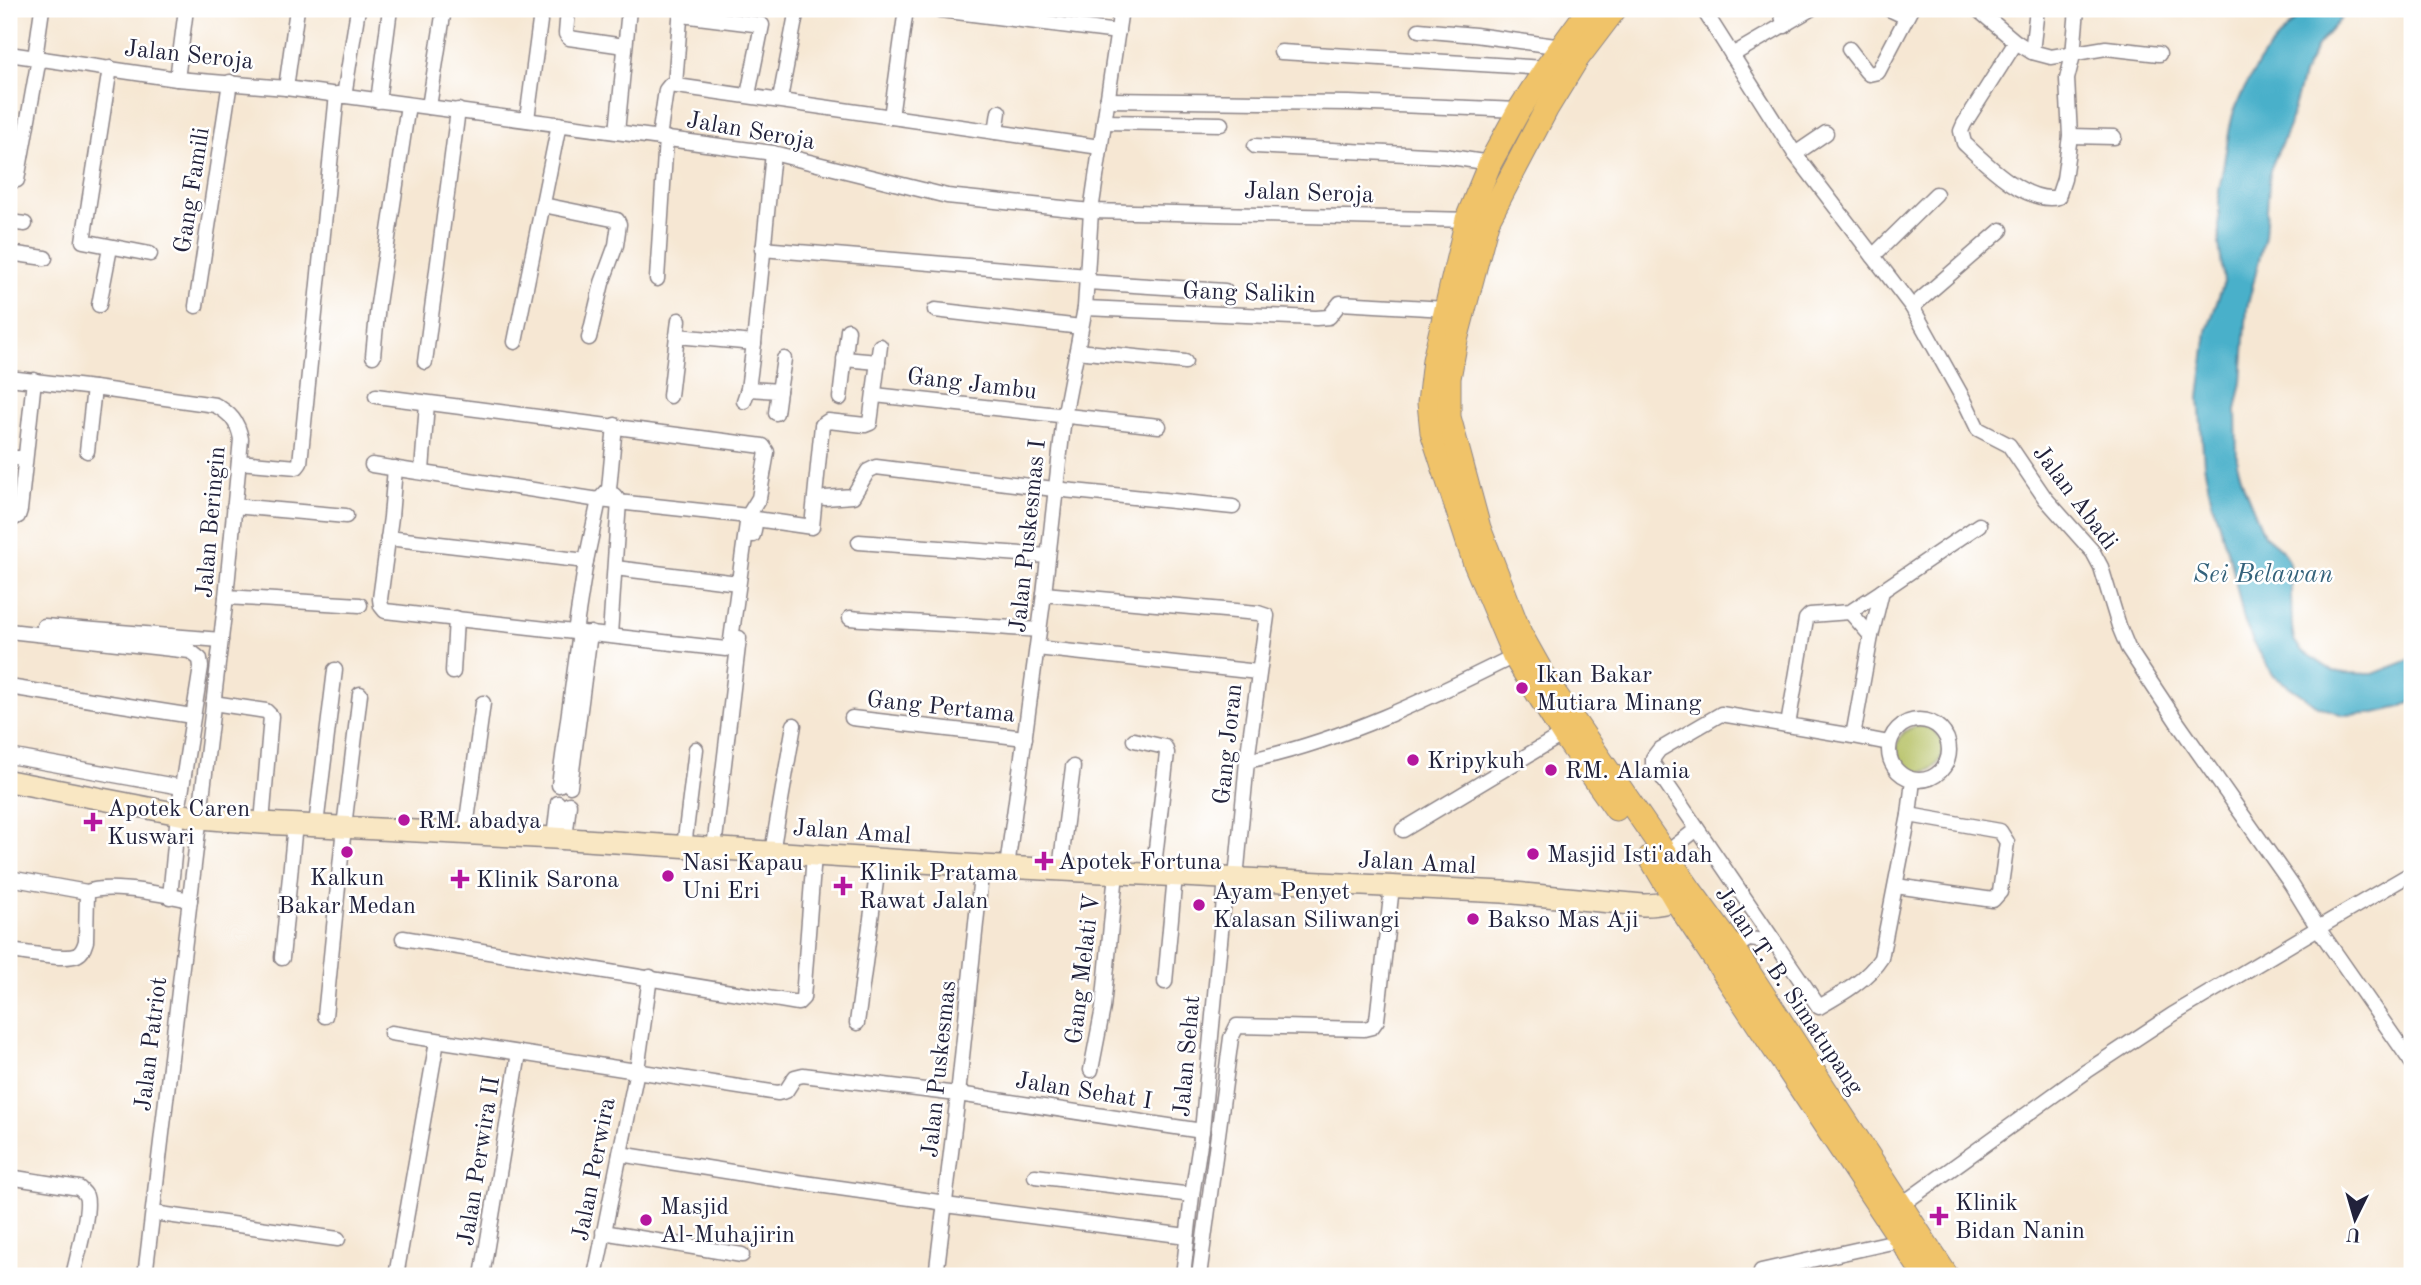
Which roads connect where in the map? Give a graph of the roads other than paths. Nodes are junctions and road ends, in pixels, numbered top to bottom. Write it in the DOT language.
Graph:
graph roads {
  1 [pos="42,9"];
  2 [pos="186,9"];
  3 [pos="297,9"];
  4 [pos="358,9"];
  5 [pos="390,9"];
  6 [pos="444,9"];
  7 [pos="568,9"];
  8 [pos="629,9"];
  9 [pos="797,9"];
  10 [pos="906,9"];
  11 [pos="932,9"];
  12 [pos="1121,9"];
  13 [pos="1589,9"];
  14 [pos="1615,9"];
  15 [pos="1703,9"];
  16 [pos="1780,9"];
  17 [pos="1811,9"];
  18 [pos="1889,9"];
  19 [pos="1977,9"];
  20 [pos="2037,9"];
  21 [pos="2077,9"];
  22 [pos="959,10"];
  23 [pos="1909,13"];
  24 [pos="540,21"];
  25 [pos="1784,26"];
  26 [pos="1419,30"];
  27 [pos="1118,32"];
  28 [pos="2016,41"];
  29 [pos="624,46"];
  30 [pos="1563,47"];
  31 [pos="1849,50"];
  32 [pos="1281,52"];
  33 [pos="2032,52"];
  34 [pos="9,54"];
  35 [pos="2159,54"];
  36 [pos="1732,55"];
  37 [pos="2073,55"];
  38 [pos="37,58"];
  39 [pos="110,68"];
  40 [pos="1545,68"];
  41 [pos="177,79"];
  42 [pos="230,82"];
  43 [pos="674,85"];
  44 [pos="286,88"];
  45 [pos="340,95"];
  46 [pos="748,95"];
  47 [pos="780,99"];
  48 [pos="1107,100"];
  49 [pos="378,101"];
  50 [pos="408,105"];
  51 [pos="429,107"];
  52 [pos="458,110"];
  53 [pos="1519,110"];
  54 [pos="999,112"];
  55 [pos="891,117"];
  56 [pos="527,119"];
  57 [pos="1104,122"];
  58 [pos="559,124"];
  59 [pos="1221,124"];
  60 [pos="617,132"];
  61 [pos="996,132"];
  62 [pos="1826,133"];
  63 [pos="2070,136"];
  64 [pos="663,138"];
  65 [pos="2114,138"];
  66 [pos="1255,146"];
  67 [pos="1100,147"];
  68 [pos="773,153"];
  69 [pos="1795,153"];
  70 [pos="1490,163"];
  71 [pos="17,180"];
  72 [pos="1936,194"];
  73 [pos="543,205"];
  74 [pos="1091,211"];
  75 [pos="1477,221"];
  76 [pos="9,222"];
  77 [pos="25,225"];
  78 [pos="2001,230"];
  79 [pos="110,247"];
  80 [pos="762,249"];
  81 [pos="9,253"];
  82 [pos="150,254"];
  83 [pos="1873,256"];
  84 [pos="45,258"];
  85 [pos="657,279"];
  86 [pos="1088,279"];
  87 [pos="1224,291"];
  88 [pos="99,305"];
  89 [pos="196,306"];
  90 [pos="1912,307"];
  91 [pos="1086,308"];
  92 [pos="1446,309"];
  93 [pos="934,310"];
  94 [pos="678,320"];
  95 [pos="1081,327"];
  96 [pos="848,330"];
  97 [pos="677,336"];
  98 [pos="589,338"];
  99 [pos="515,342"];
  100 [pos="754,343"];
  101 [pos="880,346"];
  102 [pos="1077,351"];
  103 [pos="373,356"];
  104 [pos="784,359"];
  105 [pos="845,359"];
  106 [pos="425,362"];
  107 [pos="878,362"];
  108 [pos="1185,362"];
  109 [pos="9,378"];
  110 [pos="34,380"];
  111 [pos="94,387"];
  112 [pos="779,391"];
  113 [pos="875,395"];
  114 [pos="376,396"];
  115 [pos="670,396"];
  116 [pos="840,398"];
  117 [pos="427,403"];
  118 [pos="776,413"];
  119 [pos="1064,416"];
  120 [pos="615,425"];
  121 [pos="1159,426"];
  122 [pos="87,451"];
  123 [pos="9,458"];
  124 [pos="25,458"];
  125 [pos="239,462"];
  126 [pos="372,465"];
  127 [pos="395,468"];
  128 [pos="422,471"];
  129 [pos="1054,489"];
  130 [pos="604,494"];
  131 [pos="825,498"];
  132 [pos="619,501"];
  133 [pos="234,506"];
  134 [pos="1233,507"];
  135 [pos="346,516"];
  136 [pos="748,516"];
  137 [pos="9,521"];
  138 [pos="1979,525"];
  139 [pos="1473,531"];
  140 [pos="388,538"];
  141 [pos="859,542"];
  142 [pos="1048,556"];
  143 [pos="586,561"];
  144 [pos="615,568"];
  145 [pos="738,583"];
  146 [pos="1882,591"];
  147 [pos="1044,594"];
  148 [pos="226,597"];
  149 [pos="360,605"];
  150 [pos="1850,612"];
  151 [pos="456,618"];
  152 [pos="850,618"];
  153 [pos="9,623"];
  154 [pos="9,631"];
  155 [pos="1039,631"];
  156 [pos="582,632"];
  157 [pos="610,635"];
  158 [pos="1871,636"];
  159 [pos="220,640"];
  160 [pos="1037,648"];
  161 [pos="1514,656"];
  162 [pos="335,670"];
  163 [pos="1258,671"];
  164 [pos="453,672"];
  165 [pos="9,687"];
  166 [pos="360,694"];
  167 [pos="213,703"];
  168 [pos="483,703"];
  169 [pos="192,716"];
  170 [pos="852,718"];
  171 [pos="794,725"];
  172 [pos="1788,725"];
  173 [pos="1563,734"];
  174 [pos="1853,736"];
  175 [pos="1025,738"];
  176 [pos="1134,740"];
  177 [pos="1889,743"];
  178 [pos="696,749"];
  179 [pos="9,756"];
  180 [pos="1247,761"];
  181 [pos="1073,767"];
  182 [pos="1913,780"];
  183 [pos="9,781"];
  184 [pos="565,785"];
  185 [pos="180,800"];
  186 [pos="563,804"];
  187 [pos="1909,815"];
  188 [pos="200,818"];
  189 [pos="262,823"];
  190 [pos="305,825"];
  191 [pos="344,827"];
  192 [pos="1697,829"];
  193 [pos="1403,830"];
  194 [pos="465,835"];
  195 [pos="560,838"];
  196 [pos="684,847"];
  197 [pos="714,848"];
  198 [pos="772,852"];
  199 [pos="814,855"];
  200 [pos="1660,858"];
  201 [pos="879,859"];
  202 [pos="982,866"];
  203 [pos="1007,866"];
  204 [pos="1060,869"];
  205 [pos="1116,873"];
  206 [pos="2412,873"];
  207 [pos="1153,874"];
  208 [pos="1175,876"];
  209 [pos="9,878"];
  210 [pos="1231,879"];
  211 [pos="1896,886"];
  212 [pos="1392,887"];
  213 [pos="88,892"];
  214 [pos="1683,896"];
  215 [pos="170,897"];
  216 [pos="190,900"];
  217 [pos="2318,928"];
  218 [pos="403,938"];
  219 [pos="1774,942"];
  220 [pos="1733,948"];
  221 [pos="9,951"];
  222 [pos="282,958"];
  223 [pos="650,977"];
  224 [pos="1165,982"];
  225 [pos="326,1016"];
  226 [pos="857,1023"];
  227 [pos="391,1033"];
  228 [pos="438,1041"];
  229 [pos="519,1053"];
  230 [pos="2412,1063"];
  231 [pos="636,1070"];
  232 [pos="1091,1070"];
  233 [pos="958,1095"];
  234 [pos="1202,1131"];
  235 [pos="620,1154"];
  236 [pos="1035,1176"];
  237 [pos="9,1177"];
  238 [pos="1192,1195"];
  239 [pos="946,1204"];
  240 [pos="1900,1205"];
  241 [pos="153,1213"];
  242 [pos="603,1232"];
  243 [pos="1187,1236"];
  244 [pos="338,1239"];
  245 [pos="1900,1240"];
  246 [pos="742,1255"];
  247 [pos="1761,1270"];
  248 [pos="73,1276"];
  249 [pos="145,1276"];
  250 [pos="396,1276"];
  251 [pos="482,1276"];
  252 [pos="595,1276"];
  253 [pos="936,1276"];
  254 [pos="1183,1276"];
  255 [pos="1199,1276"];
  256 [pos="1924,1276"];
  257 [pos="1947,1276"];
  1 -- 38 [label="street"];
  2 -- 41 [label="street"];
  3 -- 44 [label="street"];
  4 -- 45 [label="street"];
  5 -- 49 [label="street"];
  6 -- 51 [label="street"];
  7 -- 29 [label="street"];
  8 -- 29 [label="street"];
  9 -- 47 [label="street"];
  10 -- 55 [label="street"];
  11 -- 22 [label="street"];
  12 -- 27 [label="street, Jalan Puskesmas I"];
  13 -- 30 [label="main road, Jalan T. B. Simatupang"];
  14 -- 75 [label="main road, Jalan T. B. Simatupang"];
  15 -- 36 [label="street, Jalan Abadi"];
  16 -- 25 [label="street"];
  17 -- 25 [label="street"];
  18 -- 23 [label="street"];
  19 -- 28 [label="street"];
  20 -- 33 [label="street"];
  21 -- 37 [label="street"];
  22 -- 27 [label="street"];
  23 -- 31 [label="street"];
  24 -- 56 [label="street"];
  25 -- 36 [label="street"];
  26 -- 30 [label="street"];
  27 -- 48 [label="street, Jalan Puskesmas I"];
  28 -- 33 [label="street"];
  28 -- 63 [label="street"];
  29 -- 60 [label="street"];
  30 -- 40 [label="main road, Jalan T. B. Simatupang"];
  32 -- 40 [label="street"];
  33 -- 37 [label="street"];
  34 -- 38 [label="street, Jalan Seroja"];
  35 -- 37 [label="street"];
  36 -- 69 [label="street, Jalan Abadi"];
  37 -- 63 [label="street"];
  38 -- 39 [label="street, Jalan Seroja"];
  38 -- 71 [label="street"];
  39 -- 41 [label="street, Jalan Seroja"];
  39 -- 79 [label="street"];
  40 -- 53 [label="main road, Jalan T. B. Simatupang"];
  41 -- 42 [label="street, Jalan Seroja"];
  42 -- 44 [label="street, Jalan Seroja"];
  42 -- 89 [label="street, Gang Famili"];
  43 -- 46 [label="street"];
  43 -- 46 [label="street"];
  43 -- 64 [label="street"];
  44 -- 45 [label="street, Jalan Seroja"];
  45 -- 49 [label="street, Jalan Seroja"];
  45 -- 125 [label="street"];
  46 -- 47 [label="street"];
  47 -- 55 [label="street"];
  48 -- 53 [label="street"];
  48 -- 57 [label="street, Jalan Puskesmas I"];
  49 -- 50 [label="street, Jalan Seroja"];
  50 -- 51 [label="street, Jalan Seroja"];
  50 -- 103 [label="street"];
  51 -- 52 [label="street, Jalan Seroja"];
  52 -- 56 [label="street, Jalan Seroja"];
  52 -- 106 [label="street"];
  53 -- 70 [label="main road, Jalan T. B. Simatupang"];
  54 -- 61 [label="street"];
  55 -- 61 [label="street"];
  56 -- 58 [label="street, Jalan Seroja"];
  57 -- 59 [label="street"];
  57 -- 67 [label="street, Jalan Puskesmas I"];
  58 -- 60 [label="street, Jalan Seroja"];
  58 -- 73 [label="street"];
  60 -- 64 [label="street, Jalan Seroja"];
  61 -- 67 [label="street"];
  62 -- 69 [label="street"];
  63 -- 65 [label="street"];
  64 -- 68 [label="street, Jalan Seroja"];
  64 -- 85 [label="street"];
  66 -- 70 [label="street"];
  67 -- 74 [label="street, Jalan Puskesmas I"];
  68 -- 74 [label="street, Jalan Seroja"];
  68 -- 80 [label="street"];
  69 -- 83 [label="street, Jalan Abadi"];
  70 -- 75 [label="main road, Jalan T. B. Simatupang"];
  72 -- 83 [label="street"];
  73 -- 98 [label="street"];
  73 -- 99 [label="street"];
  74 -- 75 [label="street, Jalan Seroja"];
  74 -- 86 [label="street, Jalan Puskesmas I"];
  75 -- 92 [label="main road, Jalan T. B. Simatupang"];
  75 -- 139 [label="main road, Jalan T. B. Simatupang"];
  76 -- 77 [label="street"];
  78 -- 90 [label="street"];
  79 -- 82 [label="street"];
  79 -- 88 [label="street"];
  80 -- 86 [label="street"];
  80 -- 100 [label="street"];
  81 -- 84 [label="street"];
  83 -- 90 [label="street, Jalan Abadi"];
  86 -- 87 [label="street"];
  86 -- 91 [label="street, Jalan Puskesmas I"];
  90 -- 217 [label="street, Jalan Abadi"];
  91 -- 92 [label="street, Gang Salikin"];
  91 -- 95 [label="street, Jalan Puskesmas I"];
  92 -- 139 [label="main road, Jalan T. B. Simatupang"];
  93 -- 95 [label="street"];
  94 -- 97 [label="street"];
  95 -- 102 [label="street, Jalan Puskesmas I"];
  96 -- 105 [label="street"];
  97 -- 100 [label="street"];
  97 -- 115 [label="street"];
  100 -- 112 [label="street"];
  101 -- 107 [label="street"];
  102 -- 108 [label="street"];
  102 -- 119 [label="street, Jalan Puskesmas I"];
  104 -- 112 [label="street"];
  105 -- 107 [label="street"];
  105 -- 116 [label="street"];
  107 -- 113 [label="street"];
  109 -- 110 [label="street, Jalan Beringin"];
  110 -- 111 [label="street, Jalan Beringin"];
  110 -- 124 [label="street"];
  111 -- 122 [label="street"];
  111 -- 125 [label="street, Jalan Beringin"];
  112 -- 118 [label="street"];
  113 -- 119 [label="street, Gang Jambu"];
  113 -- 197 [label="street"];
  114 -- 117 [label="street"];
  117 -- 120 [label="street"];
  117 -- 128 [label="street"];
  119 -- 121 [label="street, Gang Jambu"];
  119 -- 129 [label="street, Jalan Puskesmas I"];
  120 -- 130 [label="street"];
  120 -- 136 [label="street"];
  123 -- 124 [label="street"];
  124 -- 137 [label="street"];
  125 -- 133 [label="street, Jalan Beringin"];
  126 -- 127 [label="street"];
  127 -- 128 [label="street"];
  127 -- 140 [label="street"];
  128 -- 130 [label="street"];
  129 -- 131 [label="street"];
  129 -- 134 [label="street"];
  129 -- 142 [label="street, Jalan Puskesmas I"];
  130 -- 132 [label="street"];
  130 -- 143 [label="street"];
  132 -- 136 [label="street"];
  132 -- 144 [label="street"];
  133 -- 135 [label="street"];
  133 -- 148 [label="street, Jalan Beringin"];
  136 -- 145 [label="street"];
  138 -- 146 [label="street"];
  139 -- 161 [label="main road, Jalan T. B. Simatupang"];
  139 -- 200 [label="main road, Jalan T. B. Simatupang"];
  140 -- 143 [label="street"];
  140 -- 151 [label="street"];
  141 -- 142 [label="street"];
  142 -- 147 [label="street, Jalan Puskesmas I"];
  143 -- 156 [label="street"];
  144 -- 145 [label="street"];
  144 -- 157 [label="street"];
  145 -- 157 [label="street"];
  146 -- 150 [label="street"];
  146 -- 158 [label="street"];
  147 -- 155 [label="street, Jalan Puskesmas I"];
  147 -- 163 [label="street, Gang Joran"];
  148 -- 149 [label="street"];
  148 -- 159 [label="street, Jalan Beringin"];
  150 -- 158 [label="street"];
  150 -- 172 [label="street"];
  151 -- 156 [label="street"];
  151 -- 164 [label="street"];
  152 -- 155 [label="street"];
  153 -- 159 [label="street"];
  154 -- 169 [label="street"];
  155 -- 160 [label="street, Jalan Puskesmas I"];
  156 -- 157 [label="street"];
  156 -- 184 [label="street"];
  158 -- 174 [label="street"];
  159 -- 167 [label="street, Jalan Beringin"];
  160 -- 163 [label="street"];
  160 -- 175 [label="street, Jalan Puskesmas I"];
  161 -- 173 [label="main road, Jalan T. B. Simatupang"];
  161 -- 180 [label="street"];
  162 -- 190 [label="street"];
  163 -- 180 [label="street, Gang Joran"];
  165 -- 169 [label="street"];
  166 -- 191 [label="street"];
  167 -- 188 [label="street, Jalan Beringin"];
  167 -- 189 [label="street"];
  168 -- 194 [label="street"];
  169 -- 185 [label="street"];
  170 -- 175 [label="street, Gang Pertama"];
  171 -- 198 [label="street"];
  172 -- 174 [label="street"];
  172 -- 192 [label="street"];
  173 -- 193 [label="street"];
  173 -- 200 [label="main road, Jalan T. B. Simatupang"];
  174 -- 177 [label="street"];
  175 -- 203 [label="street, Jalan Puskesmas I"];
  176 -- 207 [label="street"];
  177 -- 182 [label="street"];
  177 -- 182 [label="street"];
  178 -- 196 [label="street"];
  179 -- 185 [label="street"];
  180 -- 210 [label="street, Gang Joran"];
  181 -- 204 [label="street"];
  182 -- 187 [label="street"];
  183 -- 185 [label="street, Jalan Amal"];
  185 -- 188 [label="street, Jalan Amal"];
  185 -- 215 [label="street"];
  186 -- 195 [label="street"];
  187 -- 211 [label="street"];
  187 -- 211 [label="street"];
  188 -- 189 [label="street, Jalan Amal"];
  188 -- 216 [label="street, Jalan Patriot"];
  189 -- 190 [label="street, Jalan Amal"];
  190 -- 191 [label="street, Jalan Amal"];
  190 -- 222 [label="street"];
  191 -- 194 [label="street, Jalan Amal"];
  191 -- 225 [label="street"];
  192 -- 200 [label="street"];
  192 -- 219 [label="street"];
  194 -- 195 [label="street, Jalan Amal"];
  195 -- 196 [label="street, Jalan Amal"];
  196 -- 197 [label="street, Jalan Amal"];
  197 -- 198 [label="street, Jalan Amal"];
  198 -- 199 [label="street, Jalan Amal"];
  199 -- 201 [label="street, Jalan Amal"];
  199 -- 223 [label="street"];
  200 -- 214 [label="main road, Jalan T. B. Simatupang"];
  201 -- 202 [label="street, Jalan Amal"];
  201 -- 226 [label="street"];
  202 -- 203 [label="street, Jalan Amal"];
  202 -- 233 [label="street, Jalan Puskesmas"];
  203 -- 204 [label="street, Jalan Amal"];
  204 -- 205 [label="street, Jalan Amal"];
  205 -- 207 [label="street, Jalan Amal"];
  205 -- 232 [label="street, Gang Melati V"];
  206 -- 217 [label="street"];
  207 -- 208 [label="street, Jalan Amal"];
  208 -- 210 [label="street, Jalan Amal"];
  208 -- 224 [label="street"];
  209 -- 213 [label="street"];
  210 -- 212 [label="street, Jalan Amal"];
  210 -- 234 [label="street, Jalan Sehat"];
  211 -- 219 [label="street"];
  212 -- 214 [label="street, Jalan Amal"];
  212 -- 255 [label="street"];
  213 -- 215 [label="street"];
  213 -- 221 [label="street"];
  214 -- 220 [label="main road, Jalan T. B. Simatupang"];
  214 -- 245 [label="main road, Jalan T. B. Simatupang"];
  215 -- 216 [label="street"];
  216 -- 241 [label="street, Jalan Patriot"];
  217 -- 230 [label="street, Jalan Abadi"];
  217 -- 240 [label="street"];
  218 -- 223 [label="street"];
  219 -- 220 [label="street"];
  220 -- 240 [label="main road, Jalan T. B. Simatupang"];
  223 -- 231 [label="street, Jalan Perwira"];
  227 -- 228 [label="street, Jalan Sehat I"];
  228 -- 229 [label="street, Jalan Sehat I"];
  228 -- 250 [label="street"];
  229 -- 231 [label="street, Jalan Sehat I"];
  229 -- 251 [label="street, Jalan Perwira II"];
  231 -- 233 [label="street, Jalan Sehat I"];
  231 -- 235 [label="street, Jalan Perwira"];
  233 -- 234 [label="street, Jalan Sehat I"];
  233 -- 239 [label="street, Jalan Puskesmas"];
  234 -- 238 [label="street, Jalan Sehat"];
  235 -- 239 [label="street"];
  235 -- 242 [label="street, Jalan Perwira"];
  236 -- 238 [label="street"];
  237 -- 248 [label="street"];
  238 -- 243 [label="street, Jalan Sehat"];
  239 -- 243 [label="street"];
  239 -- 253 [label="street, Jalan Puskesmas"];
  240 -- 257 [label="main road, Jalan T. B. Simatupang"];
  241 -- 244 [label="street"];
  241 -- 249 [label="street, Jalan Patriot"];
  242 -- 246 [label="street"];
  242 -- 252 [label="street, Jalan Perwira"];
  243 -- 254 [label="street, Jalan Sehat"];
  245 -- 247 [label="street"];
  245 -- 256 [label="main road, Jalan T. B. Simatupang"];
}
